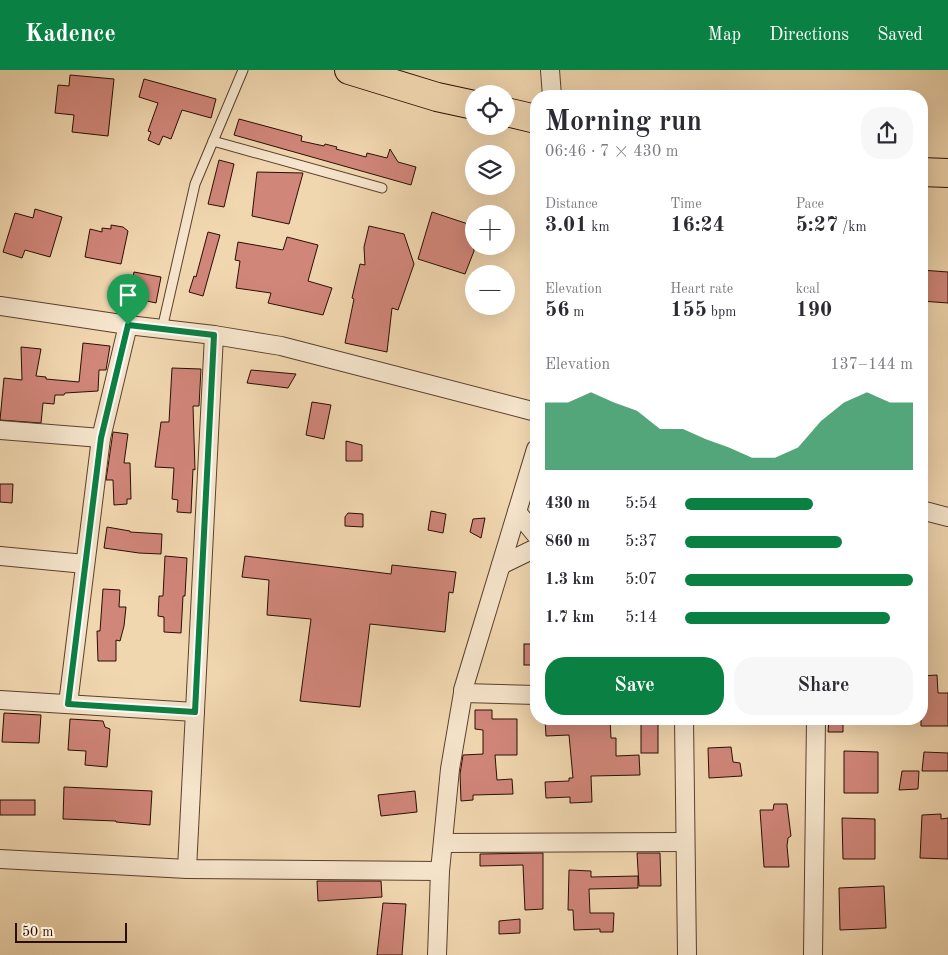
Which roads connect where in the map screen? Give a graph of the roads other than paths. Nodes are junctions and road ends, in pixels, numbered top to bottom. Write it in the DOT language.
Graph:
graph roads {
  1 [pos="243,70"];
  2 [pos="349,70"];
  3 [pos="550,70"];
  4 [pos="552,90"];
  5 [pos="465,103"];
  6 [pos="515,114"];
  7 [pos="530,118"];
  8 [pos="213,141"];
  9 [pos="928,172"];
  10 [pos="948,173"];
  11 [pos="382,188"];
  12 [pos="0,306"];
  13 [pos="128,325"];
  14 [pos="162,329"];
  15 [pos="214,335"];
  16 [pos="530,410"];
  17 [pos="0,430"];
  18 [pos="101,438"];
  19 [pos="530,469"];
  20 [pos="517,512"];
  21 [pos="928,512"];
  22 [pos="948,517"];
  23 [pos="530,528"];
  24 [pos="530,551"];
  25 [pos="0,556"];
  26 [pos="85,564"];
  27 [pos="501,565"];
  28 [pos="464,693"];
  29 [pos="530,695"];
  30 [pos="0,700"];
  31 [pos="68,704"];
  32 [pos="195,712"];
  33 [pos="684,725"];
  34 [pos="816,725"];
  35 [pos="443,842"];
  36 [pos="684,842"];
  37 [pos="0,859"];
  38 [pos="187,869"];
  39 [pos="440,870"];
  40 [pos="437,955"];
  41 [pos="687,955"];
  42 [pos="813,955"];
  1 -- 8 [label="lane"];
  2 -- 5 [label="main road"];
  3 -- 4 [label="street"];
  6 -- 7 [label="main road"];
  8 -- 11 [label="lane"];
  8 -- 14 [label="lane"];
  9 -- 10 [label="main road"];
  12 -- 13 [label="street"];
  13 -- 14 [label="street"];
  13 -- 18 [label="street"];
  14 -- 15 [label="street"];
  15 -- 16 [label="street"];
  15 -- 32 [label="street"];
  17 -- 18 [label="street"];
  18 -- 26 [label="street"];
  19 -- 20 [label="street"];
  20 -- 23 [label="street"];
  20 -- 27 [label="street"];
  21 -- 22 [label="street"];
  24 -- 27 [label="street"];
  25 -- 26 [label="street"];
  26 -- 31 [label="street"];
  27 -- 28 [label="street"];
  28 -- 29 [label="street"];
  28 -- 35 [label="street"];
  30 -- 31 [label="street"];
  31 -- 32 [label="street"];
  32 -- 38 [label="street"];
  33 -- 36 [label="street"];
  34 -- 42 [label="street"];
  35 -- 36 [label="street"];
  35 -- 39 [label="street"];
  36 -- 41 [label="street"];
  37 -- 38 [label="street"];
  38 -- 39 [label="street"];
  39 -- 40 [label="street"];
}
